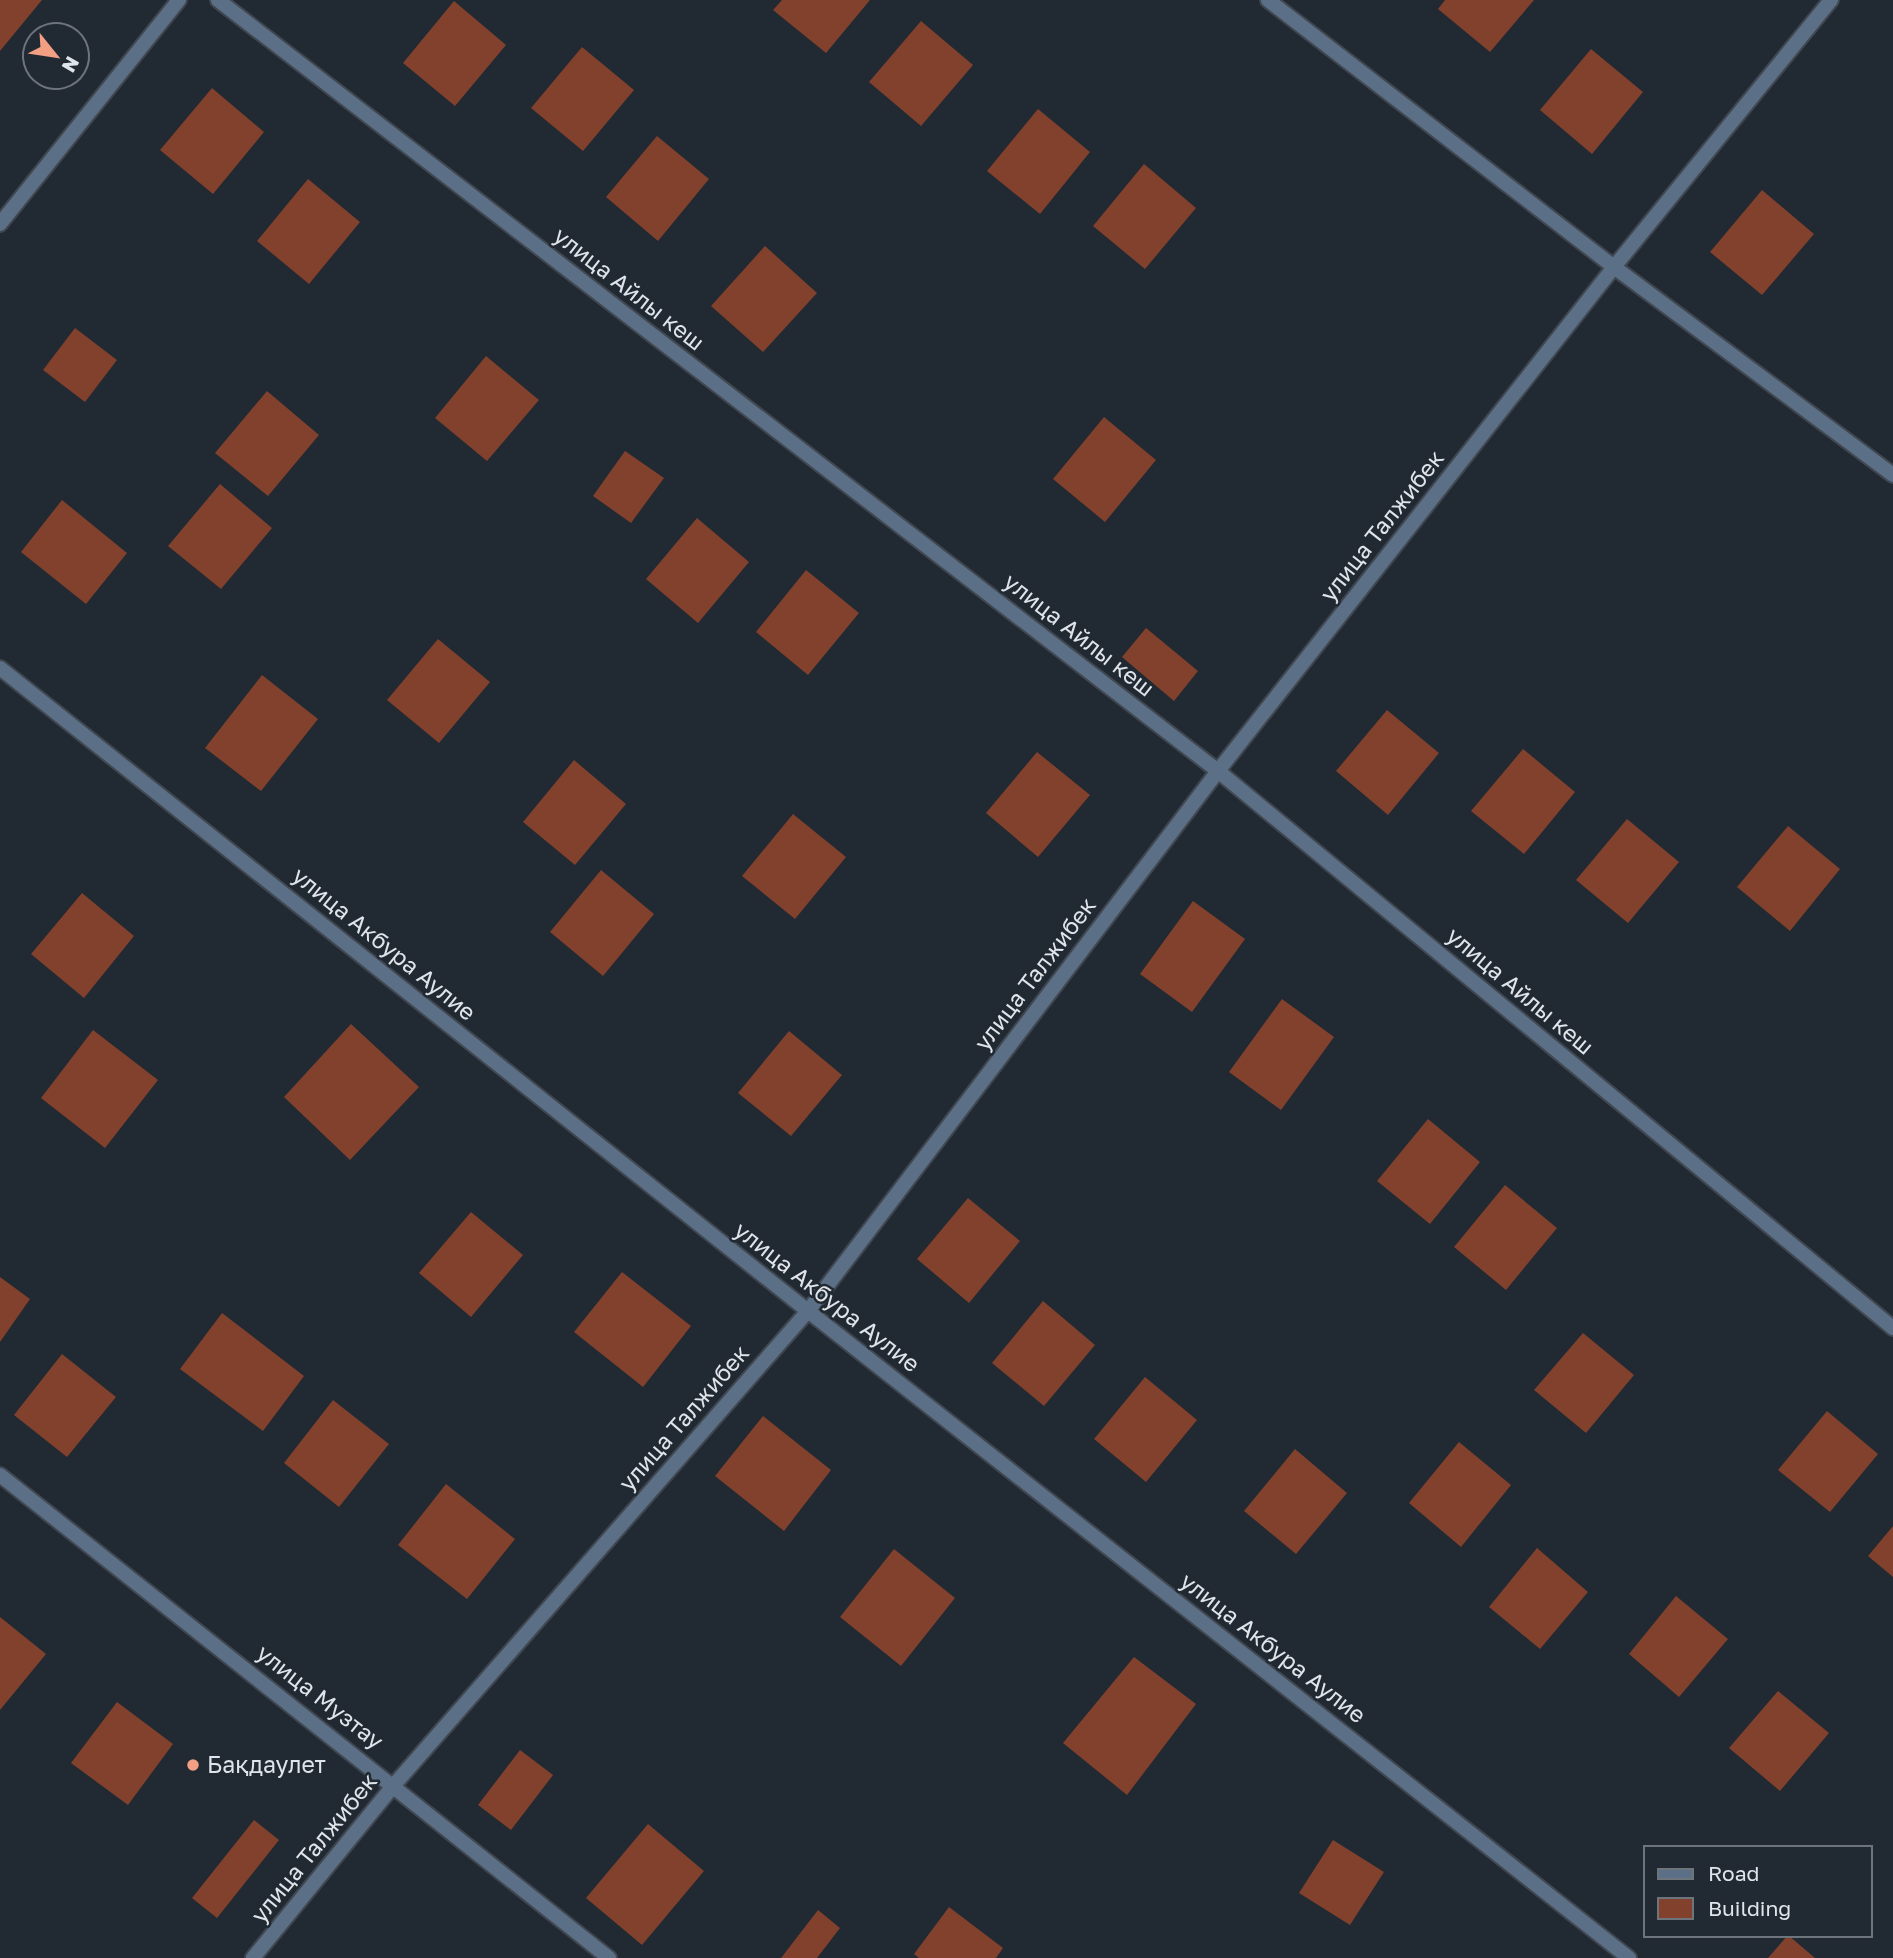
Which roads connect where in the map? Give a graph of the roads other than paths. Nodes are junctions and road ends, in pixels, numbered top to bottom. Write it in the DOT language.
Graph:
graph roads {
  1 [pos="179,0"];
  2 [pos="218,0"];
  3 [pos="1268,0"];
  4 [pos="1831,0"];
  5 [pos="0,224"];
  6 [pos="1614,267"];
  7 [pos="1893,475"];
  8 [pos="0,668"];
  9 [pos="1218,771"];
  10 [pos="808,1311"];
  11 [pos="1893,1328"];
  12 [pos="0,1475"];
  13 [pos="394,1785"];
  14 [pos="253,1958"];
  15 [pos="609,1958"];
  16 [pos="1629,1958"];
  1 -- 5 [label="street"];
  2 -- 9 [label="street, улица Айлы кеш"];
  3 -- 6 [label="street"];
  4 -- 6 [label="street, улица Талжибек"];
  6 -- 7 [label="street"];
  6 -- 9 [label="street, улица Талжибек"];
  8 -- 10 [label="street, улица Акбура Аулие"];
  9 -- 10 [label="street, улица Талжибек"];
  9 -- 11 [label="street, улица Айлы кеш"];
  10 -- 13 [label="street, улица Талжибек"];
  10 -- 16 [label="street, улица Акбура Аулие"];
  12 -- 13 [label="street, улица Музтау"];
  13 -- 14 [label="street, улица Талжибек"];
  13 -- 15 [label="street, улица Музтау"];
}
